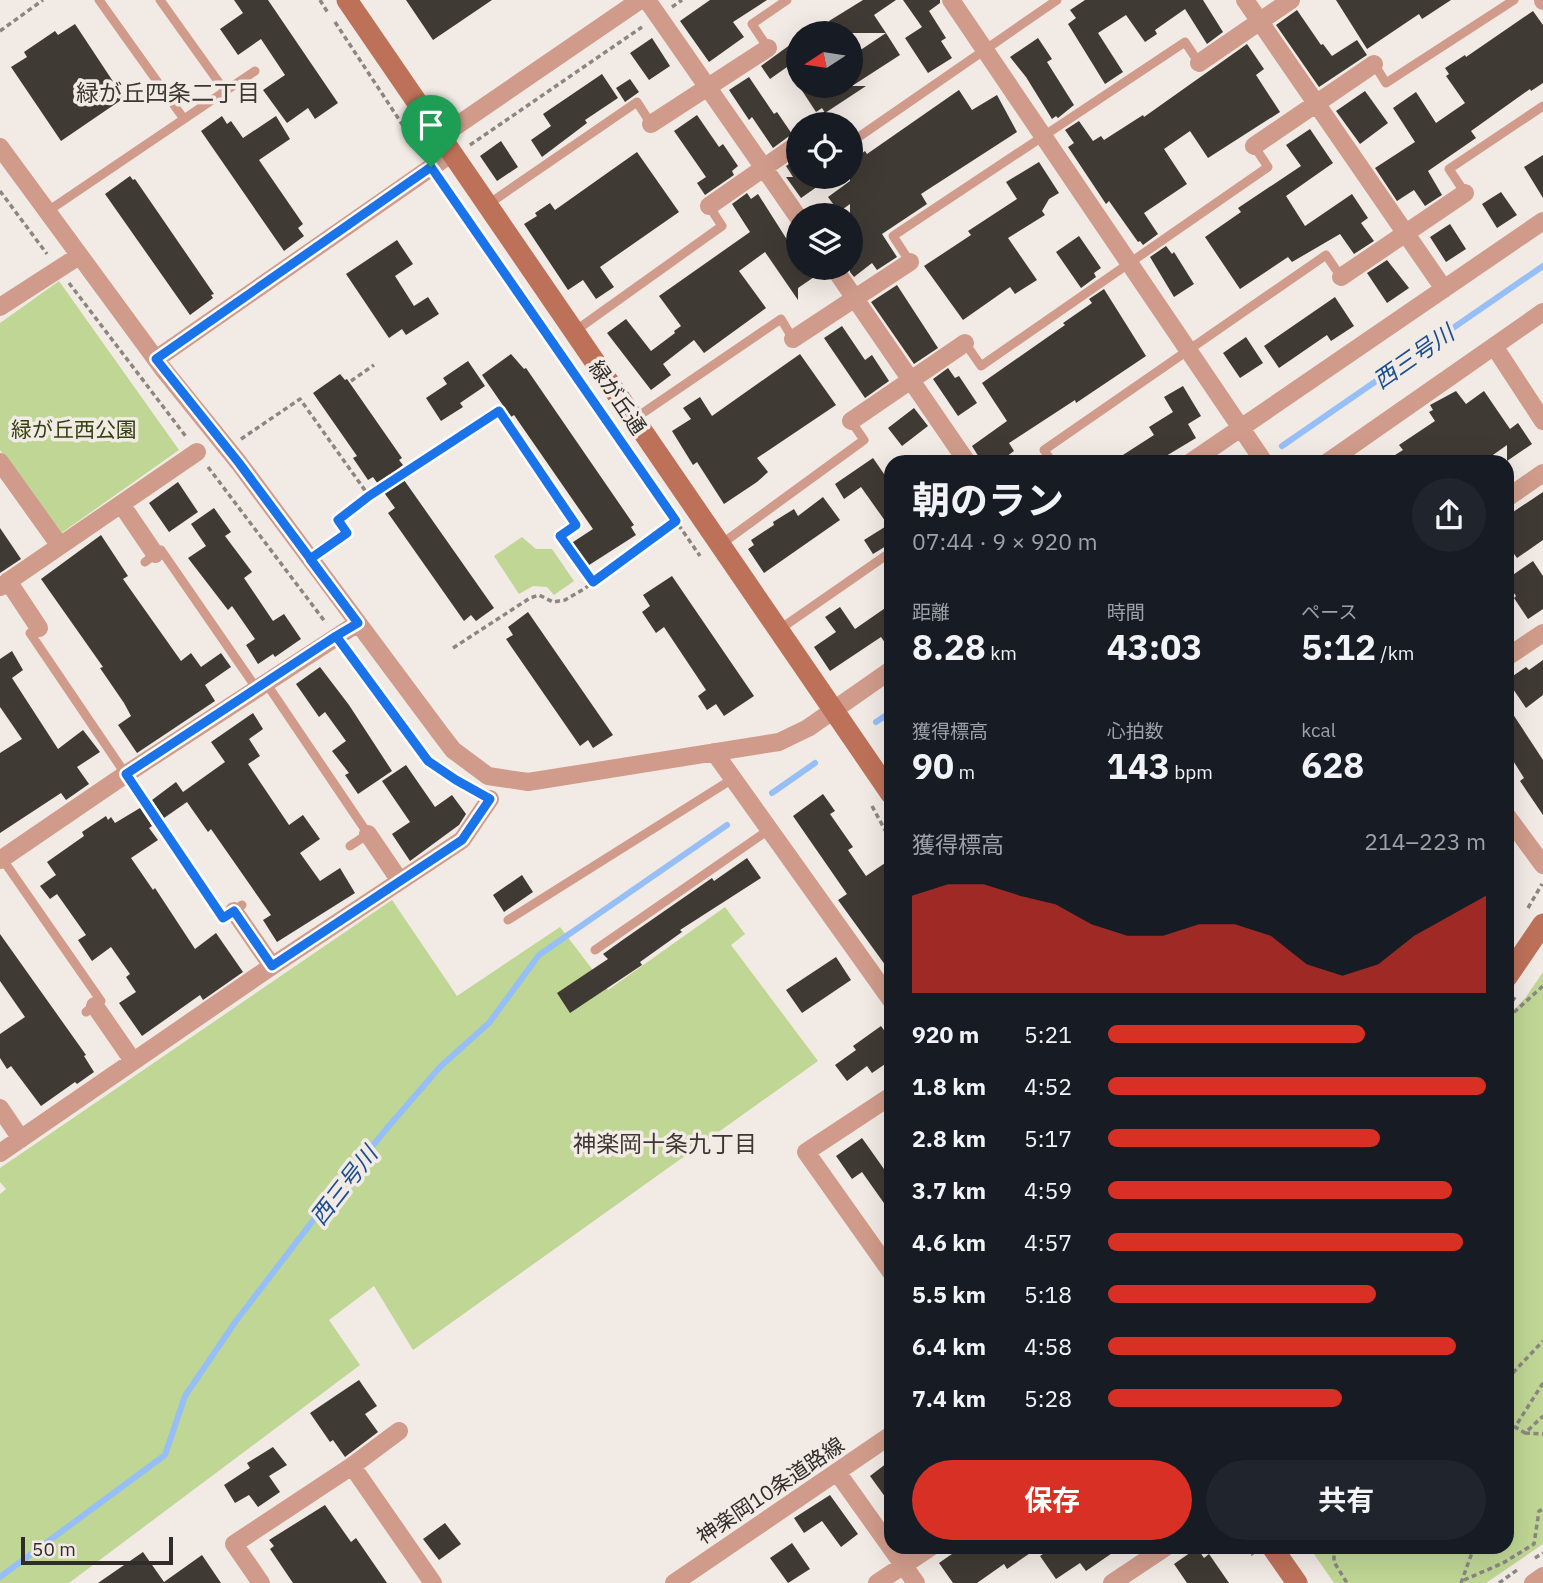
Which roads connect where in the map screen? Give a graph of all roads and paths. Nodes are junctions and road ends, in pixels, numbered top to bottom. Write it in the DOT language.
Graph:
graph roads {
  1 [pos="43,0"];
  2 [pos="99,0"];
  3 [pos="160,0"];
  4 [pos="320,0"];
  5 [pos="347,0"];
  6 [pos="682,0"];
  7 [pos="787,0"];
  8 [pos="951,0"];
  9 [pos="1057,0"];
  10 [pos="1245,0"];
  11 [pos="1291,0"];
  12 [pos="1514,0"];
  13 [pos="638,1"];
  14 [pos="658,16"];
  15 [pos="1259,21"];
  16 [pos="0,30"];
  17 [pos="768,48"];
  18 [pos="985,50"];
  19 [pos="1199,63"];
  20 [pos="1374,64"];
  21 [pos="255,71"];
  22 [pos="708,88"];
  23 [pos="225,91"];
  24 [pos="1315,104"];
  25 [pos="1543,106"];
  26 [pos="184,119"];
  27 [pos="651,124"];
  28 [pos="863,134"];
  29 [pos="1043,136"];
  30 [pos="454,145"];
  31 [pos="1254,146"];
  32 [pos="0,147"];
  33 [pos="786,152"];
  34 [pos="431,167"];
  35 [pos="763,168"];
  36 [pos="0,191"];
  37 [pos="1465,193"];
  38 [pos="788,203"];
  39 [pos="487,205"];
  40 [pos="709,206"];
  41 [pos="48,211"];
  42 [pos="1543,221"];
  43 [pos="1407,234"];
  44 [pos="79,256"];
  45 [pos="910,262"];
  46 [pos="1130,263"];
  47 [pos="58,270"];
  48 [pos="1341,277"];
  49 [pos="842,280"];
  50 [pos="1444,289"];
  51 [pos="855,298"];
  52 [pos="0,307"];
  53 [pos="1543,312"];
  54 [pos="574,331"];
  55 [pos="793,338"];
  56 [pos="965,343"];
  57 [pos="1494,346"];
  58 [pos="1189,349"];
  59 [pos="156,359"];
  60 [pos="374,365"];
  61 [pos="910,380"];
  62 [pos="351,381"];
  63 [pos="634,420"];
  64 [pos="851,421"];
  65 [pos="1543,421"];
  66 [pos="1241,428"];
  67 [pos="227,449"];
  68 [pos="197,452"];
  69 [pos="962,455"];
  70 [pos="1047,455"];
  71 [pos="1201,455"];
  72 [pos="1259,455"];
  73 [pos="1338,455"];
  74 [pos="0,462"];
  75 [pos="1543,473"];
  76 [pos="1514,493"];
  77 [pos="369,496"];
  78 [pos="121,504"];
  79 [pos="676,521"];
  80 [pos="720,545"];
  81 [pos="60,546"];
  82 [pos="701,557"];
  83 [pos="884,557"];
  84 [pos="150,558"];
  85 [pos="310,559"];
  86 [pos="593,582"];
  87 [pos="4,584"];
  88 [pos="358,623"];
  89 [pos="39,628"];
  90 [pos="778,631"];
  91 [pos="1543,633"];
  92 [pos="336,636"];
  93 [pos="453,649"];
  94 [pos="1514,652"];
  95 [pos="884,675"];
  96 [pos="262,686"];
  97 [pos="833,711"];
  98 [pos="715,752"];
  99 [pos="126,774"];
  100 [pos="734,778"];
  101 [pos="884,784"];
  102 [pos="490,799"];
  103 [pos="870,802"];
  104 [pos="1514,826"];
  105 [pos="884,828"];
  106 [pos="769,829"];
  107 [pos="368,834"];
  108 [pos="350,846"];
  109 [pos="1,858"];
  110 [pos="1543,865"];
  111 [pos="400,881"];
  112 [pos="238,908"];
  113 [pos="508,920"];
  114 [pos="1543,924"];
  115 [pos="595,950"];
  116 [pos="272,966"];
  117 [pos="1514,967"];
  118 [pos="1543,986"];
  119 [pos="884,990"];
  120 [pos="90,1009"];
  121 [pos="1514,1012"];
  122 [pos="133,1061"];
  123 [pos="884,1101"];
  124 [pos="0,1108"];
  125 [pos="21,1139"];
  126 [pos="0,1153"];
  127 [pos="884,1262"];
  128 [pos="1543,1341"];
  129 [pos="1514,1372"];
  130 [pos="1543,1383"];
  131 [pos="1543,1416"];
  132 [pos="1515,1427"];
  133 [pos="399,1431"];
  134 [pos="1525,1433"];
  135 [pos="1543,1434"];
  136 [pos="884,1440"];
  137 [pos="352,1466"];
  138 [pos="837,1472"];
  139 [pos="1543,1509"];
  140 [pos="884,1537"];
  141 [pos="896,1554"];
  142 [pos="920,1554"];
  143 [pos="1156,1554"];
  144 [pos="1277,1554"];
  145 [pos="1334,1554"];
  146 [pos="1472,1554"];
  147 [pos="904,1565"];
  148 [pos="1543,1576"];
  149 [pos="1463,1582"];
  150 [pos="261,1583"];
  151 [pos="433,1583"];
  152 [pos="674,1583"];
  153 [pos="877,1583"];
  154 [pos="916,1583"];
  155 [pos="1112,1583"];
  156 [pos="1297,1583"];
  157 [pos="1347,1583"];
  158 [pos="1533,1583"];
  1 -- 16 [label="path"];
  2 -- 26 [label="lane"];
  3 -- 23 [label="lane"];
  4 -- 34 [label="path"];
  5 -- 30 [label="street, 緑が丘通"];
  6 -- 14 [label="path"];
  7 -- 17 [label="lane"];
  8 -- 18 [label="street"];
  9 -- 18 [label="lane"];
  10 -- 15 [label="street"];
  11 -- 15 [label="street"];
  12 -- 20 [label="lane"];
  13 -- 14 [label="street"];
  13 -- 30 [label="street"];
  14 -- 22 [label="street"];
  14 -- 30 [label="path"];
  15 -- 19 [label="street"];
  15 -- 24 [label="street"];
  17 -- 22 [label="street"];
  18 -- 28 [label="lane"];
  18 -- 29 [label="street"];
  19 -- 29 [label="lane"];
  20 -- 24 [label="street"];
  21 -- 23 [label="lane"];
  22 -- 27 [label="street"];
  22 -- 35 [label="street"];
  23 -- 26 [label="lane"];
  24 -- 31 [label="street"];
  24 -- 43 [label="street"];
  25 -- 37 [label="lane"];
  26 -- 41 [label="lane"];
  27 -- 39 [label="lane"];
  29 -- 45 [label="lane"];
  29 -- 46 [label="street"];
  30 -- 34 [label="street"];
  30 -- 39 [label="street, 緑が丘通"];
  31 -- 46 [label="lane"];
  32 -- 41 [label="street"];
  33 -- 35 [label="street"];
  34 -- 59 [label="street"];
  34 -- 79 [label="path"];
  35 -- 38 [label="street"];
  35 -- 40 [label="street"];
  36 -- 47 [label="path"];
  37 -- 43 [label="street"];
  39 -- 54 [label="street, 緑が丘通"];
  40 -- 54 [label="lane"];
  41 -- 44 [label="street"];
  42 -- 50 [label="street"];
  43 -- 48 [label="street"];
  43 -- 50 [label="street"];
  44 -- 47 [label="street"];
  44 -- 59 [label="street"];
  45 -- 51 [label="street"];
  46 -- 56 [label="lane"];
  46 -- 58 [label="street"];
  47 -- 52 [label="street"];
  47 -- 68 [label="path"];
  48 -- 58 [label="lane"];
  49 -- 51 [label="street"];
  50 -- 66 [label="street"];
  51 -- 55 [label="street"];
  51 -- 61 [label="street"];
  53 -- 57 [label="street"];
  54 -- 63 [label="street, 緑が丘通"];
  55 -- 63 [label="lane"];
  56 -- 61 [label="street"];
  57 -- 65 [label="street"];
  57 -- 73 [label="street"];
  58 -- 66 [label="street"];
  58 -- 70 [label="lane"];
  59 -- 67 [label="street"];
  60 -- 62 [label="path"];
  61 -- 64 [label="street"];
  61 -- 69 [label="street"];
  63 -- 80 [label="street, 緑が丘通"];
  64 -- 80 [label="lane"];
  66 -- 71 [label="street"];
  66 -- 72 [label="street"];
  67 -- 77 [label="path"];
  67 -- 85 [label="street"];
  68 -- 78 [label="street"];
  68 -- 92 [label="path"];
  74 -- 81 [label="street"];
  75 -- 76 [label="street"];
  77 -- 85 [label="path"];
  77 -- 86 [label="path"];
  78 -- 81 [label="street"];
  78 -- 84 [label="street"];
  79 -- 82 [label="path"];
  79 -- 86 [label="path"];
  80 -- 90 [label="street, 緑が丘通"];
  81 -- 87 [label="street"];
  83 -- 90 [label="lane"];
  84 -- 96 [label="lane"];
  85 -- 88 [label="street"];
  86 -- 93 [label="path"];
  87 -- 89 [label="street"];
  88 -- 92 [label="street"];
  88 -- 98 [label="street"];
  89 -- 99 [label="lane"];
  90 -- 97 [label="street, 緑が丘通"];
  91 -- 94 [label="street"];
  92 -- 96 [label="street"];
  92 -- 102 [label="path"];
  95 -- 97 [label="street"];
  96 -- 99 [label="street"];
  96 -- 107 [label="lane"];
  97 -- 98 [label="street"];
  97 -- 101 [label="street, 緑が丘通"];
  98 -- 100 [label="street"];
  99 -- 109 [label="street"];
  99 -- 112 [label="lane"];
  100 -- 106 [label="street"];
  100 -- 113 [label="lane"];
  102 -- 111 [label="street"];
  103 -- 105 [label="path"];
  104 -- 110 [label="street"];
  106 -- 115 [label="lane"];
  106 -- 119 [label="street"];
  107 -- 108 [label="lane"];
  107 -- 111 [label="street"];
  109 -- 120 [label="lane"];
  111 -- 116 [label="street"];
  112 -- 116 [label="street"];
  114 -- 117 [label="street"];
  116 -- 122 [label="street"];
  118 -- 121 [label="path"];
  120 -- 122 [label="street"];
  122 -- 125 [label="street"];
  123 -- 127 [label="street"];
  124 -- 125 [label="street"];
  125 -- 126 [label="street"];
  128 -- 129 [label="path"];
  130 -- 132 [label="path"];
  131 -- 134 [label="path"];
  132 -- 134 [label="path"];
  133 -- 137 [label="street"];
  134 -- 135 [label="path"];
  136 -- 138 [label="street, 神楽岡10条道路線"];
  137 -- 150 [label="street"];
  137 -- 151 [label="street"];
  138 -- 140 [label="street"];
  138 -- 152 [label="street, 神楽岡10条道路線"];
  139 -- 149 [label="path"];
  141 -- 147 [label="street"];
  142 -- 147 [label="street"];
  143 -- 155 [label="street"];
  144 -- 156 [label="street"];
  145 -- 157 [label="path"];
  146 -- 149 [label="path"];
  147 -- 153 [label="street"];
  147 -- 154 [label="street"];
  148 -- 158 [label="street"];
}
